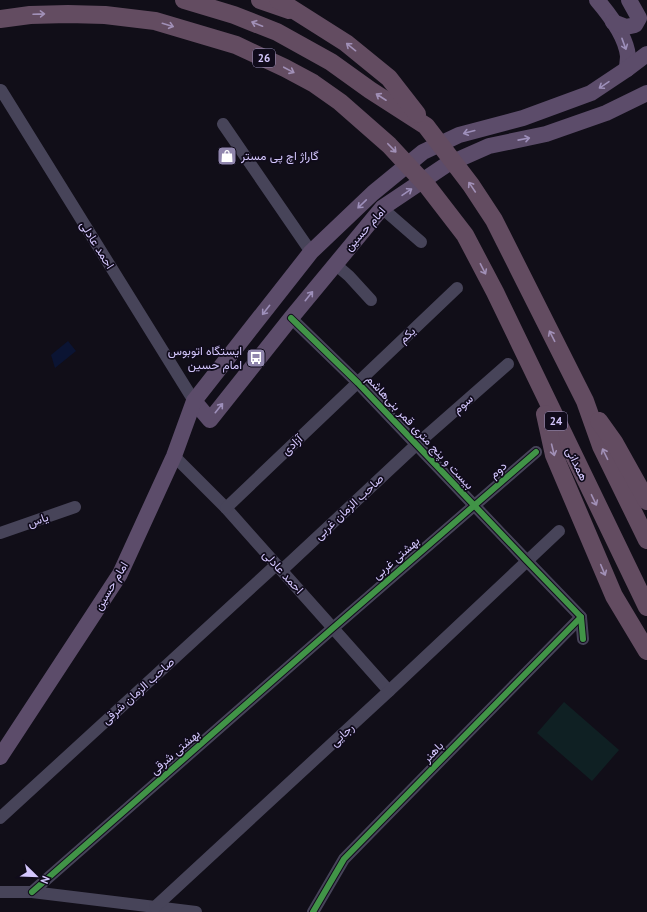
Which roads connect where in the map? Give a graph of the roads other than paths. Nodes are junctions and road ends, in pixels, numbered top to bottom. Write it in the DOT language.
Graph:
graph roads {
  1 [pos="184,0"];
  2 [pos="260,0"];
  3 [pos="278,0"];
  4 [pos="597,0"];
  5 [pos="629,0"];
  6 [pos="301,14"];
  7 [pos="647,14"];
  8 [pos="0,20"];
  9 [pos="613,22"];
  10 [pos="647,54"];
  11 [pos="627,69"];
  12 [pos="1,90"];
  13 [pos="647,93"];
  14 [pos="223,124"];
  15 [pos="426,126"];
  16 [pos="382,208"];
  17 [pos="465,234"];
  18 [pos="421,242"];
  19 [pos="312,252"];
  20 [pos="335,264"];
  21 [pos="457,288"];
  22 [pos="371,300"];
  23 [pos="291,318"];
  24 [pos="508,364"];
  25 [pos="358,382"];
  26 [pos="538,384"];
  27 [pos="194,401"];
  28 [pos="585,401"];
  29 [pos="417,444"];
  30 [pos="536,452"];
  31 [pos="174,456"];
  32 [pos="647,501"];
  33 [pos="474,505"];
  34 [pos="75,507"];
  35 [pos="226,508"];
  36 [pos="559,532"];
  37 [pos="0,533"];
  38 [pos="647,540"];
  39 [pos="527,561"];
  40 [pos="279,568"];
  41 [pos="647,607"];
  42 [pos="581,617"];
  43 [pos="333,628"];
  44 [pos="582,639"];
  45 [pos="647,651"];
  46 [pos="389,691"];
  47 [pos="0,756"];
  48 [pos="0,818"];
  49 [pos="0,892"];
  50 [pos="32,892"];
  51 [pos="155,907"];
  52 [pos="196,912"];
  53 [pos="313,912"];
  15 -- 1 [label="highway, 26, one-way"];
  2 -- 6 [label="highway"];
  3 -- 6 [label="highway"];
  4 -- 9 [label="main road"];
  5 -- 7 [label="main road"];
  5 -- 9 [label="main road"];
  15 -- 6 [label="highway, one-way"];
  8 -- 17 [label="highway, 26, one-way"];
  9 -- 11 [label="main road, one-way"];
  10 -- 11 [label="main road, امام حسین"];
  11 -- 19 [label="main road, امام حسین, one-way"];
  12 -- 27 [label="street, احمد عادلی"];
  16 -- 13 [label="main road, امام حسین, one-way"];
  14 -- 19 [label="street"];
  28 -- 15 [label="highway, 26, one-way"];
  16 -- 18 [label="street"];
  16 -- 20 [label="main road, امام حسین"];
  17 -- 26 [label="highway, همدانی / 24, one-way"];
  19 -- 27 [label="main road, امام حسین, one-way"];
  20 -- 22 [label="street"];
  23 -- 20 [label="main road, امام حسین, one-way"];
  21 -- 25 [label="street, یکم"];
  23 -- 25 [label="street, بیست و پنج متری قمر بنی‌هاشم"];
  27 -- 23 [label="main road, امام حسین, one-way"];
  24 -- 29 [label="street, سوم"];
  25 -- 29 [label="street, بیست و پنج متری قمر بنی‌هاشم"];
  25 -- 35 [label="street, آزادی"];
  26 -- 41 [label="highway, همدانی / 24, one-way"];
  26 -- 45 [label="highway, one-way"];
  27 -- 31 [label="main road, امام حسین"];
  28 -- 32 [label="highway"];
  38 -- 28 [label="highway, one-way"];
  29 -- 33 [label="street, بیست و پنج متری قمر بنی‌هاشم"];
  29 -- 40 [label="street, صاحب الزمان غربی"];
  30 -- 33 [label="street, دوم"];
  31 -- 35 [label="street, احمد عادلی"];
  31 -- 47 [label="main road, امام حسین"];
  33 -- 39 [label="street, بیست و پنج متری قمر بنی‌هاشم"];
  33 -- 43 [label="street, بهشتی غربی"];
  34 -- 37 [label="street, یاس"];
  35 -- 40 [label="street, احمد عادلی"];
  36 -- 39 [label="street"];
  39 -- 42 [label="street, بیست و پنج متری قمر بنی‌هاشم"];
  39 -- 46 [label="street, رجایی"];
  40 -- 43 [label="street, احمد عادلی"];
  40 -- 48 [label="street, صاحب الزمان شرقی"];
  42 -- 44 [label="street"];
  42 -- 53 [label="street, باهنر"];
  43 -- 46 [label="street, احمد عادلی"];
  43 -- 50 [label="street, بهشتی شرقی"];
  46 -- 51 [label="street, رجایی"];
  49 -- 50 [label="street"];
  50 -- 51 [label="street"];
  51 -- 52 [label="street"];
}
